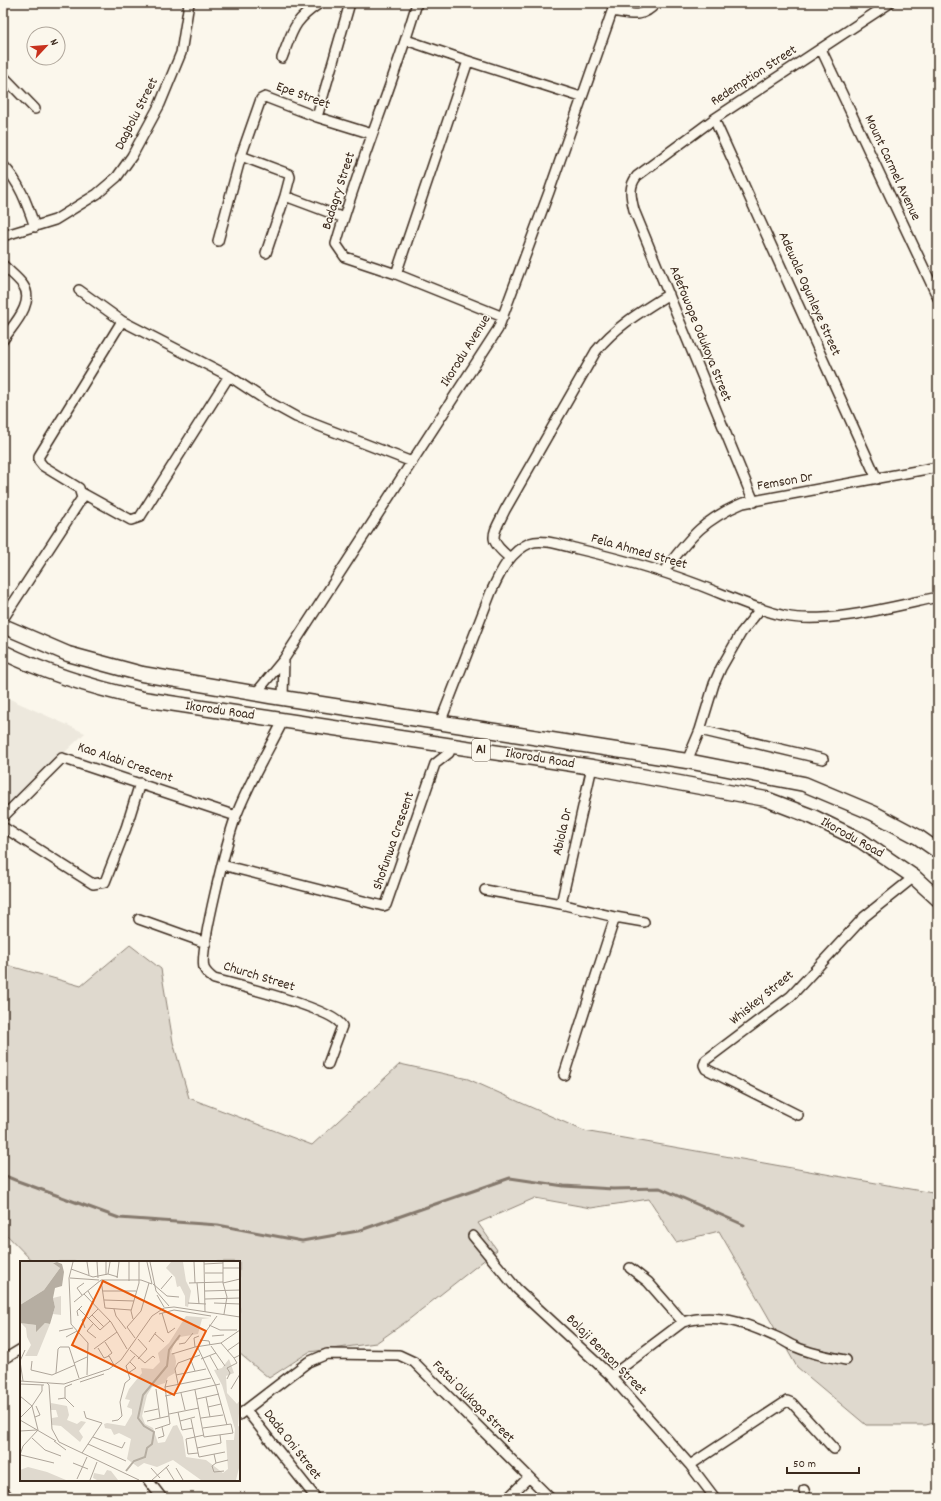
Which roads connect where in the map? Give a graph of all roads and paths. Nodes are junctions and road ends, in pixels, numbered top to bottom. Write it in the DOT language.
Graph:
graph roads {
  1 [pos="190,3"];
  2 [pos="320,3"];
  3 [pos="350,3"];
  4 [pos="417,3"];
  5 [pos="656,3"];
  6 [pos="890,3"];
  7 [pos="614,7"];
  8 [pos="406,40"];
  9 [pos="820,50"];
  10 [pos="282,58"];
  11 [pos="468,61"];
  12 [pos="3,76"];
  13 [pos="581,97"];
  14 [pos="35,109"];
  15 [pos="317,117"];
  16 [pos="714,119"];
  17 [pos="372,134"];
  18 [pos="240,156"];
  19 [pos="3,166"];
  20 [pos="637,176"];
  21 [pos="285,196"];
  22 [pos="344,218"];
  23 [pos="35,226"];
  24 [pos="3,236"];
  25 [pos="218,241"];
  26 [pos="266,253"];
  27 [pos="3,265"];
  28 [pos="396,274"];
  29 [pos="79,290"];
  30 [pos="669,294"];
  31 [pos="938,298"];
  32 [pos="503,317"];
  33 [pos="122,321"];
  34 [pos="3,340"];
  35 [pos="229,376"];
  36 [pos="412,462"];
  37 [pos="938,467"];
  38 [pos="877,479"];
  39 [pos="82,493"];
  40 [pos="754,502"];
  41 [pos="510,558"];
  42 [pos="663,572"];
  43 [pos="938,597"];
  44 [pos="761,608"];
  45 [pos="3,619"];
  46 [pos="3,626"];
  47 [pos="3,652"];
  48 [pos="284,659"];
  49 [pos="256,693"];
  50 [pos="283,698"];
  51 [pos="284,720"];
  52 [pos="440,723"];
  53 [pos="700,730"];
  54 [pos="452,745"];
  55 [pos="823,759"];
  56 [pos="687,761"];
  57 [pos="592,767"];
  58 [pos="140,783"];
  59 [pos="236,816"];
  60 [pos="3,817"];
  61 [pos="3,827"];
  62 [pos="938,851"];
  63 [pos="222,865"];
  64 [pos="914,877"];
  65 [pos="485,890"];
  66 [pos="935,893"];
  67 [pos="561,904"];
  68 [pos="615,917"];
  69 [pos="139,920"];
  70 [pos="644,922"];
  71 [pos="206,944"];
  72 [pos="328,1064"];
  73 [pos="564,1075"];
  74 [pos="798,1115"];
  75 [pos="473,1236"];
  76 [pos="630,1268"];
  77 [pos="683,1322"];
  78 [pos="20,1350"];
  79 [pos="3,1360"];
  80 [pos="846,1360"];
  81 [pos="612,1376"];
  82 [pos="242,1413"];
  83 [pos="834,1449"];
  84 [pos="690,1465"];
  85 [pos="529,1477"];
  86 [pos="151,1481"];
  87 [pos="3,1491"];
  88 [pos="710,1496"];
  89 [pos="9,1498"];
  90 [pos="162,1498"];
  91 [pos="316,1498"];
  92 [pos="508,1498"];
  93 [pos="550,1498"];
  1 -- 23 [label="street, Dagbolu Street"];
  2 -- 10 [label="street"];
  3 -- 15 [label="street"];
  4 -- 8 [label="street, Badagry Street"];
  5 -- 7 [label="street"];
  6 -- 9 [label="street, Redemption Street"];
  7 -- 13 [label="street, Ikorodu Avenue"];
  8 -- 11 [label="street"];
  8 -- 17 [label="street, Badagry Street"];
  9 -- 16 [label="street, Redemption Street"];
  9 -- 31 [label="street, Mount Carmel Avenue"];
  11 -- 13 [label="street"];
  11 -- 28 [label="street"];
  12 -- 14 [label="street"];
  13 -- 32 [label="street, Ikorodu Avenue"];
  15 -- 17 [label="street, Epe Street"];
  15 -- 18 [label="street, Epe Street"];
  16 -- 20 [label="street, Redemption Street"];
  16 -- 38 [label="street, Adewale Ogunleye Street"];
  17 -- 22 [label="street, Badagry Street"];
  18 -- 21 [label="street"];
  18 -- 25 [label="street, Epe Street"];
  19 -- 23 [label="street"];
  20 -- 30 [label="street, Adefowope Odukoya Street"];
  21 -- 22 [label="street"];
  21 -- 26 [label="street"];
  22 -- 28 [label="street, Badagry Street"];
  23 -- 24 [label="street, Dagbolu Street"];
  27 -- 34 [label="street"];
  28 -- 32 [label="street, Badagry Street"];
  29 -- 33 [label="street"];
  30 -- 40 [label="street, Adefowope Odukoya Street"];
  30 -- 41 [label="street"];
  32 -- 36 [label="street, Ikorodu Avenue"];
  33 -- 35 [label="street"];
  33 -- 39 [label="street"];
  35 -- 36 [label="street"];
  35 -- 39 [label="street"];
  36 -- 48 [label="street, Ikorodu Avenue"];
  37 -- 38 [label="street, Femson Dr"];
  38 -- 40 [label="street, Femson Dr"];
  39 -- 45 [label="street"];
  40 -- 42 [label="street, Femson Dr"];
  41 -- 42 [label="street, Fela Ahmed Street"];
  41 -- 52 [label="street, Fela Ahmed Street"];
  42 -- 44 [label="street, Fela Ahmed Street"];
  43 -- 44 [label="street, Fela Ahmed Street"];
  44 -- 53 [label="street"];
  46 -- 49 [label="highway, Ikorodu Road / A1"];
  47 -- 51 [label="highway, Ikorodu Road / A1"];
  48 -- 49 [label="street, Ikorodu Avenue"];
  48 -- 50 [label="street"];
  49 -- 50 [label="highway, Ikorodu Road / A1"];
  50 -- 52 [label="highway, Ikorodu Road / A1"];
  51 -- 54 [label="highway, Ikorodu Road / A1"];
  51 -- 59 [label="street, Church Street"];
  52 -- 56 [label="highway, Ikorodu Road / A1"];
  53 -- 55 [label="street"];
  53 -- 56 [label="street"];
  54 -- 57 [label="highway, Ikorodu Road / A1"];
  54 -- 63 [label="street, Shofunwa Crescent"];
  56 -- 62 [label="highway, Ikorodu Road / A1"];
  57 -- 64 [label="highway, Ikorodu Road / A1"];
  57 -- 67 [label="street, Abiola Dr"];
  58 -- 59 [label="street, Kao Alabi Crescent"];
  58 -- 60 [label="street, Kao Alabi Crescent"];
  58 -- 61 [label="street"];
  59 -- 63 [label="street, Church Street"];
  63 -- 71 [label="street, Church Street"];
  64 -- 66 [label="highway, Ikorodu Road / A1"];
  64 -- 74 [label="street, Whiskey Street"];
  65 -- 67 [label="street"];
  67 -- 68 [label="street"];
  68 -- 70 [label="street"];
  68 -- 73 [label="street"];
  69 -- 71 [label="street"];
  71 -- 72 [label="street, Church Street"];
  75 -- 81 [label="street, Bolaji Benson Street"];
  76 -- 77 [label="street"];
  77 -- 80 [label="street"];
  77 -- 81 [label="street"];
  78 -- 79 [label="street"];
  81 -- 84 [label="street, Bolaji Benson Street"];
  82 -- 85 [label="street, Fatai Olukoga Street"];
  82 -- 91 [label="street, Dada Oni Street"];
  83 -- 84 [label="street"];
  84 -- 88 [label="street, Bolaji Benson Street"];
  85 -- 92 [label="street"];
  85 -- 93 [label="street, Fatai Olukoga Street"];
  86 -- 90 [label="street"];
  87 -- 89 [label="street"];
}
